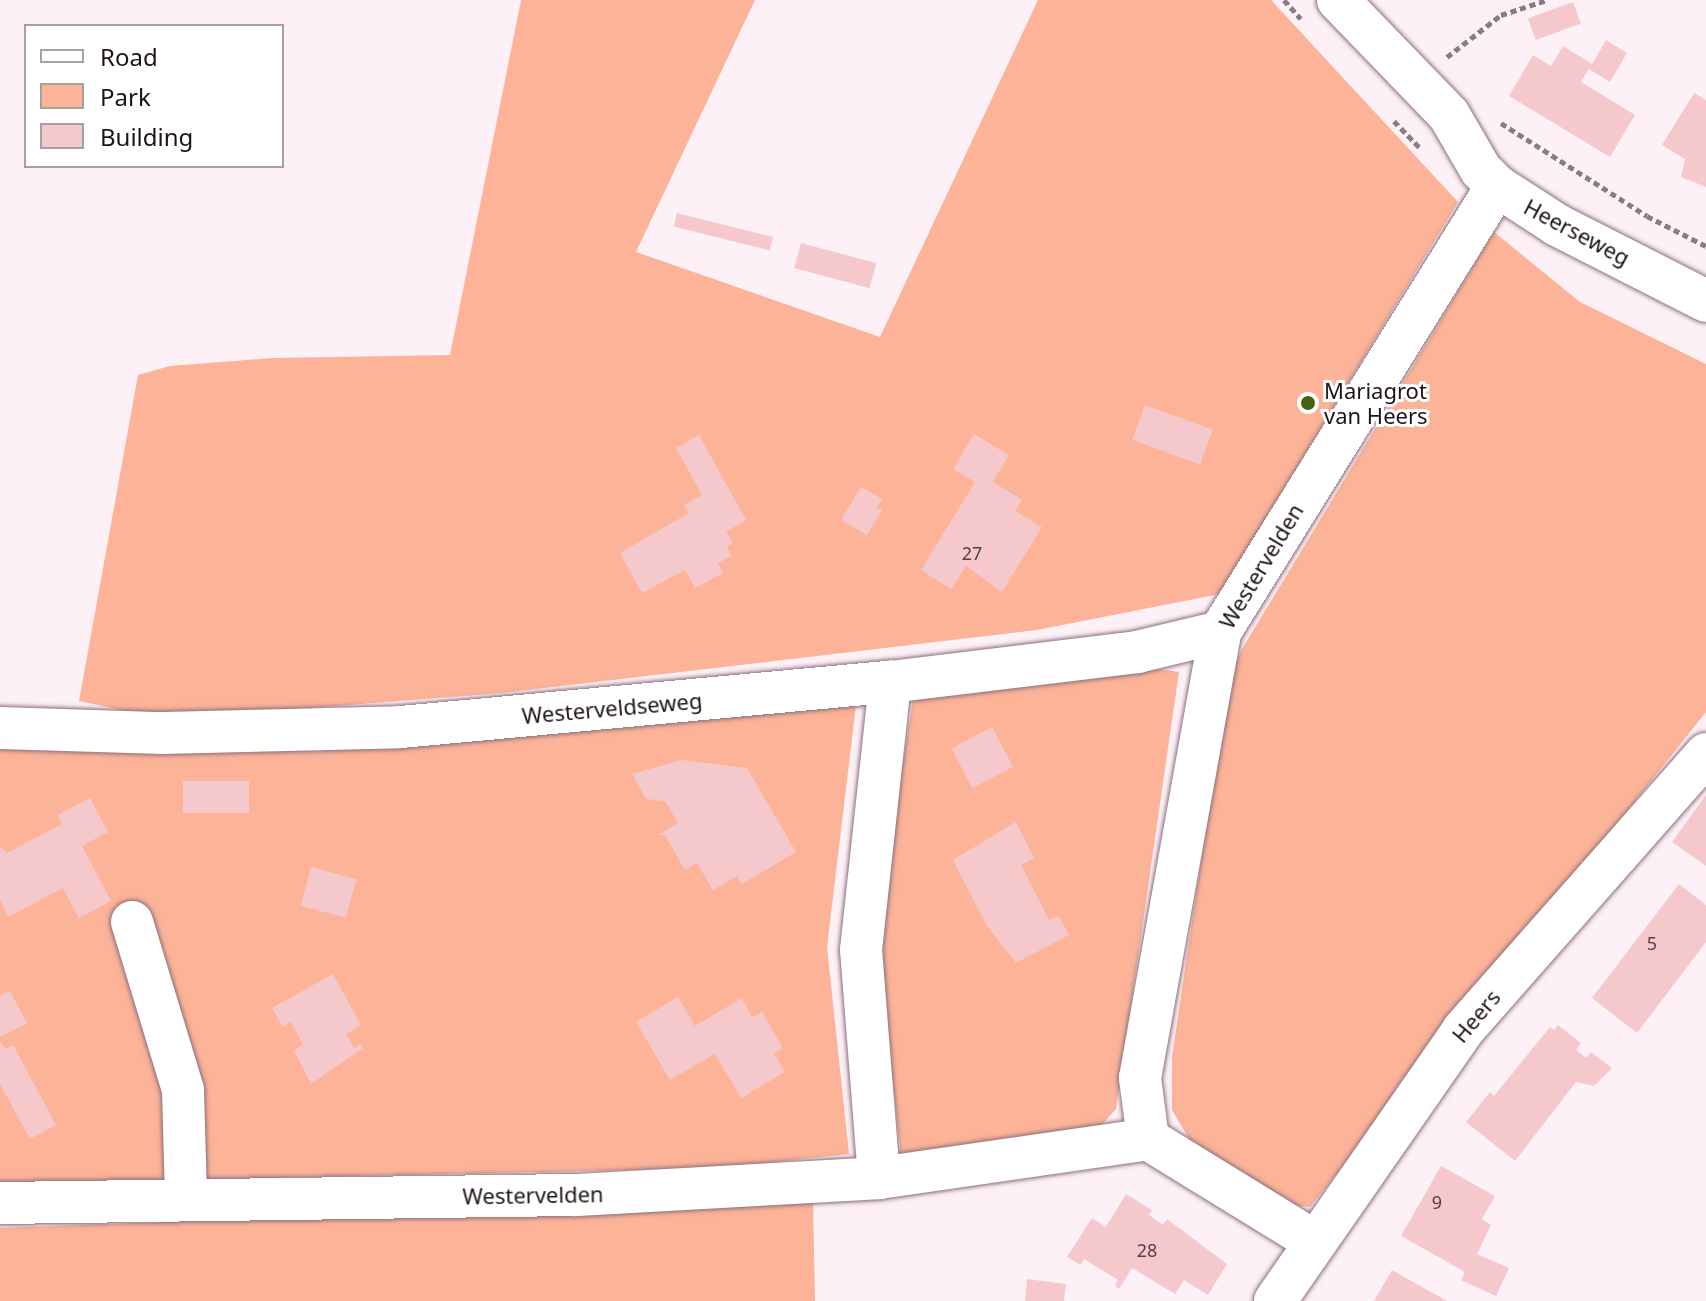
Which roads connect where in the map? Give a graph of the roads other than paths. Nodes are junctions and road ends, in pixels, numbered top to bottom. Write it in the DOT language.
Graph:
graph roads {
  1 [pos="1338,0"];
  2 [pos="1497,186"];
  3 [pos="1706,301"];
  4 [pos="1220,632"];
  5 [pos="890,682"];
  6 [pos="0,728"];
  7 [pos="1706,754"];
  8 [pos="132,922"];
  9 [pos="1148,1139"];
  10 [pos="879,1178"];
  11 [pos="186,1200"];
  12 [pos="0,1203"];
  13 [pos="1314,1241"];
  14 [pos="1275,1301"];
  1 -- 2 [label="street, Heerseweg"];
  2 -- 3 [label="street, Heerseweg"];
  2 -- 4 [label="street, Westervelden"];
  4 -- 5 [label="street, Westerveldseweg"];
  4 -- 9 [label="street, Westervelden"];
  5 -- 6 [label="street, Westerveldseweg"];
  5 -- 10 [label="street"];
  7 -- 13 [label="street, Heers"];
  8 -- 11 [label="street"];
  9 -- 10 [label="street, Westervelden"];
  9 -- 13 [label="street"];
  10 -- 11 [label="street, Westervelden"];
  11 -- 12 [label="street, Westervelden"];
  13 -- 14 [label="street, Heers"];
}
